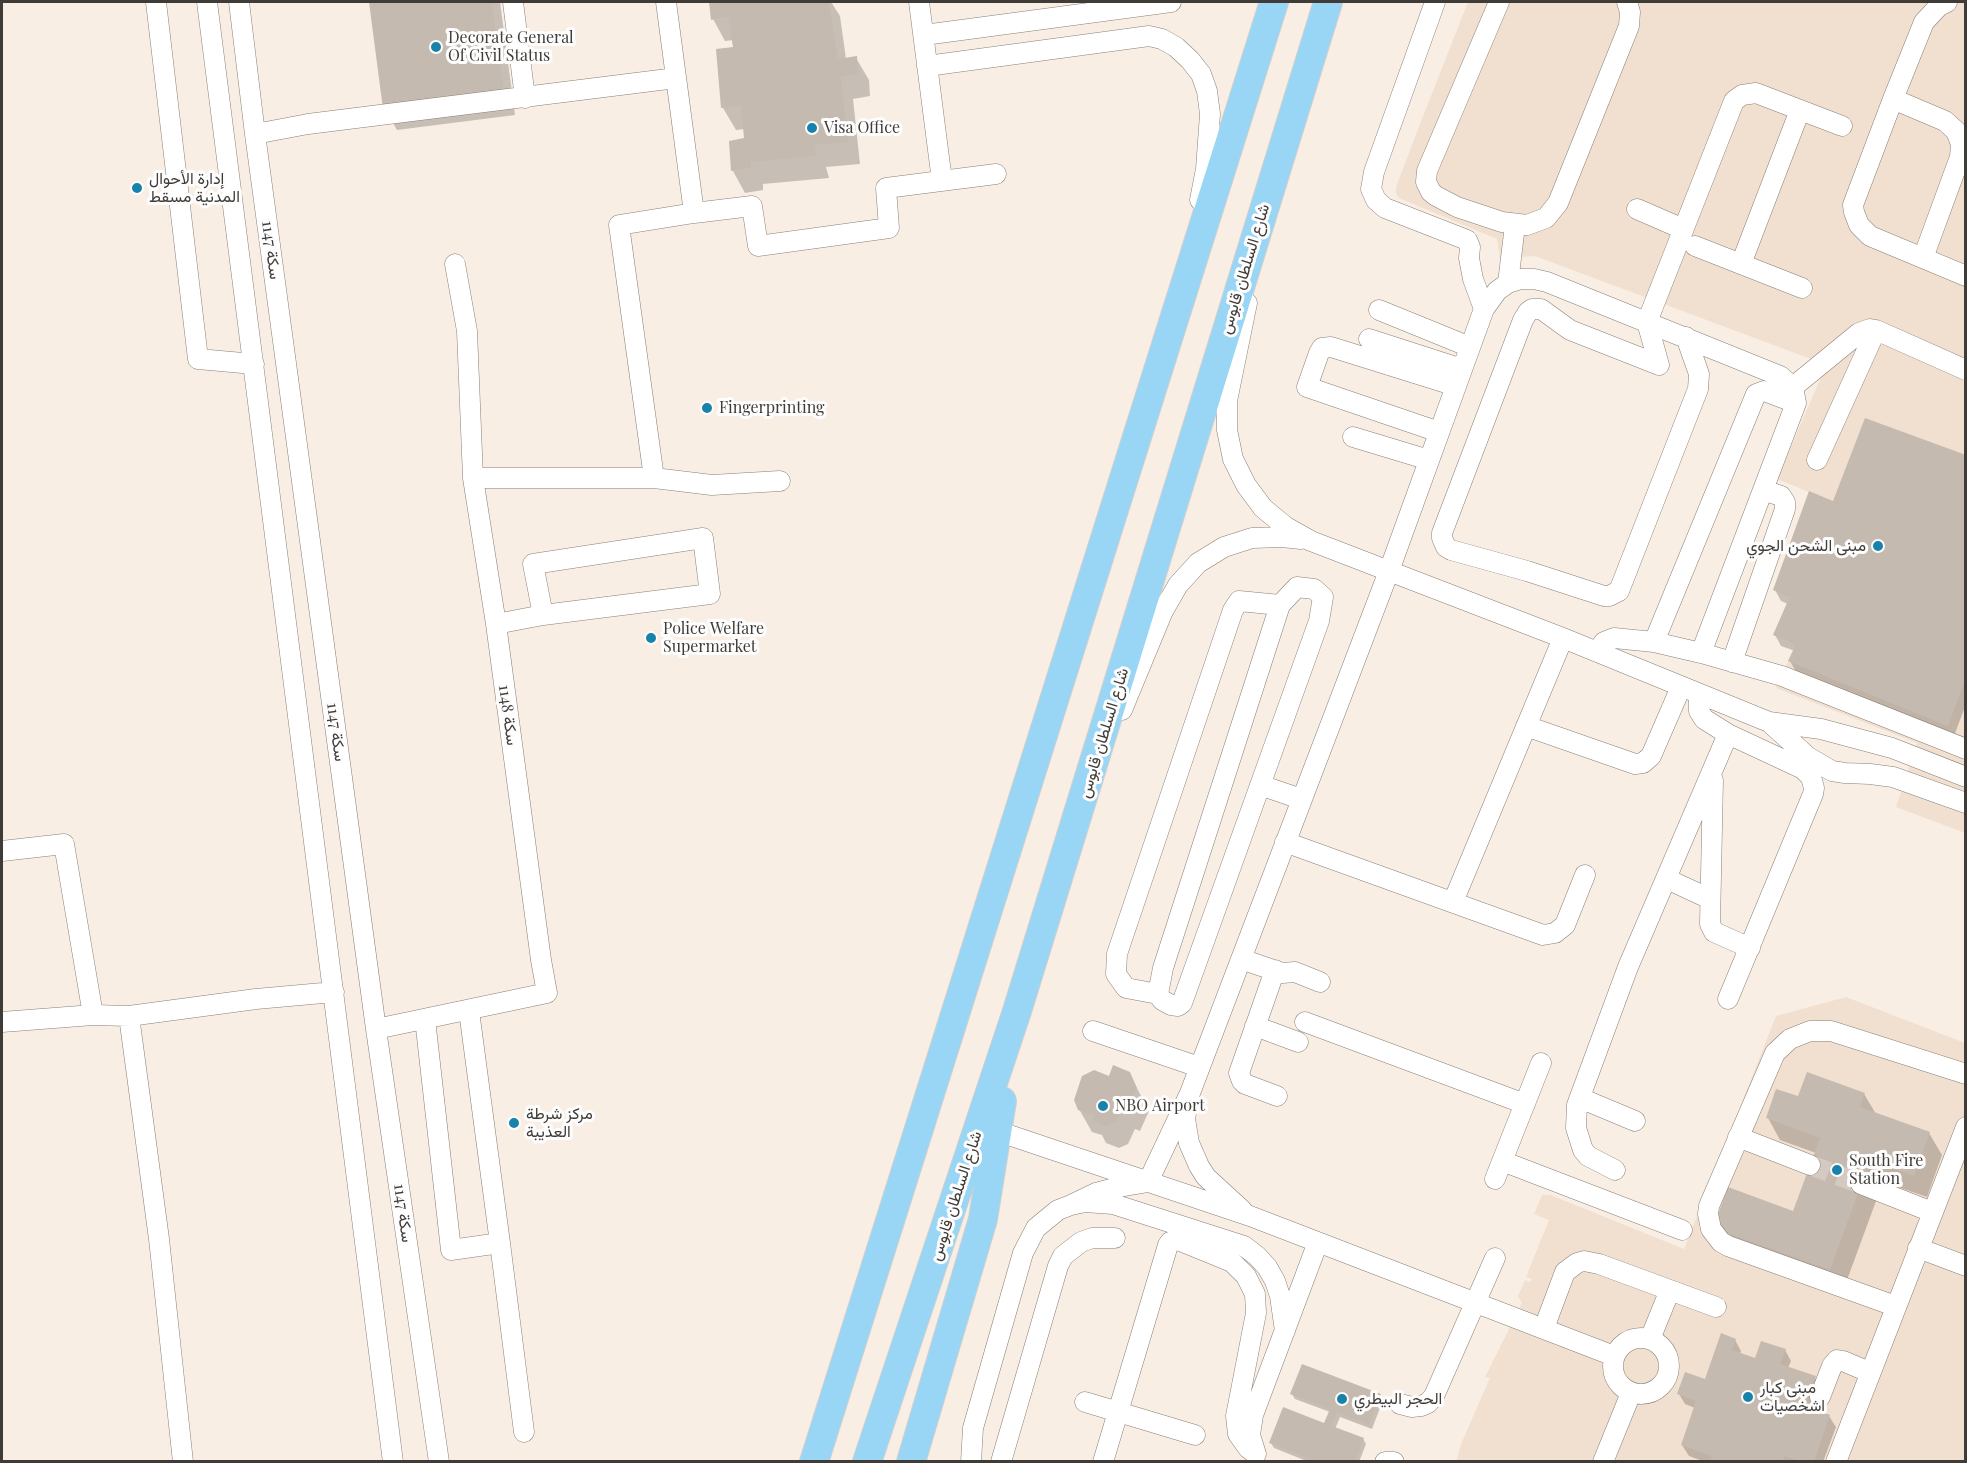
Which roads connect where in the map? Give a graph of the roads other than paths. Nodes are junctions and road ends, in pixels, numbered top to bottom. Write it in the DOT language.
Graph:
graph roads {
  1 [pos="156,2"];
  2 [pos="207,2"];
  3 [pos="239,2"];
  4 [pos="513,2"];
  5 [pos="666,2"];
  6 [pos="919,2"];
  7 [pos="1172,2"];
  8 [pos="1274,2"];
  9 [pos="1328,2"];
  10 [pos="1435,2"];
  11 [pos="1499,2"];
  12 [pos="1627,2"];
  13 [pos="1947,2"];
  14 [pos="924,35"];
  15 [pos="927,66"];
  16 [pos="676,78"];
  17 [pos="525,98"];
  18 [pos="1893,99"];
  19 [pos="1800,110"];
  20 [pos="1842,126"];
  21 [pos="255,134"];
  22 [pos="1275,171"];
  23 [pos="996,174"];
  24 [pos="942,181"];
  25 [pos="1636,209"];
  26 [pos="694,213"];
  27 [pos="1515,225"];
  28 [pos="1683,229"];
  29 [pos="1695,246"];
  30 [pos="1923,258"];
  31 [pos="455,264"];
  32 [pos="1741,264"];
  33 [pos="1187,273"];
  34 [pos="1965,276"];
  35 [pos="1508,283"];
  36 [pos="1802,288"];
  37 [pos="1484,309"];
  38 [pos="1379,310"];
  39 [pos="1647,321"];
  40 [pos="1875,330"];
  41 [pos="1686,337"];
  42 [pos="1369,339"];
  43 [pos="1470,346"];
  44 [pos="254,364"];
  45 [pos="1965,370"];
  46 [pos="1459,378"];
  47 [pos="1794,395"];
  48 [pos="1439,432"];
  49 [pos="1353,437"];
  50 [pos="1429,460"];
  51 [pos="1817,460"];
  52 [pos="473,478"];
  53 [pos="654,478"];
  54 [pos="780,481"];
  55 [pos="1763,490"];
  56 [pos="1311,541"];
  57 [pos="1389,571"];
  58 [pos="1280,604"];
  59 [pos="543,615"];
  60 [pos="495,624"];
  61 [pos="1563,638"];
  62 [pos="1654,642"];
  63 [pos="1597,652"];
  64 [pos="1701,653"];
  65 [pos="1732,662"];
  66 [pos="1690,691"];
  67 [pos="1769,722"];
  68 [pos="1527,726"];
  69 [pos="1728,734"];
  70 [pos="1965,749"];
  71 [pos="1713,770"];
  72 [pos="1965,777"];
  73 [pos="1260,785"];
  74 [pos="1302,799"];
  75 [pos="1965,803"];
  76 [pos="1077,821"];
  77 [pos="1285,843"];
  78 [pos="2,851"];
  79 [pos="1585,875"];
  80 [pos="1667,879"];
  81 [pos="1710,899"];
  82 [pos="1453,902"];
  83 [pos="1750,948"];
  84 [pos="1243,952"];
  85 [pos="1275,970"];
  86 [pos="1295,972"];
  87 [pos="1320,982"];
  88 [pos="334,992"];
  89 [pos="1158,994"];
  90 [pos="1728,999"];
  91 [pos="469,1011"];
  92 [pos="1017,1011"];
  93 [pos="93,1015"];
  94 [pos="129,1016"];
  95 [pos="425,1019"];
  96 [pos="2,1022"];
  97 [pos="1305,1022"];
  98 [pos="1255,1026"];
  99 [pos="376,1029"];
  100 [pos="1093,1031"];
  101 [pos="1298,1042"];
  102 [pos="1540,1063"];
  103 [pos="1199,1067"];
  104 [pos="1965,1074"];
  105 [pos="1190,1093"];
  106 [pos="1277,1096"];
  107 [pos="1580,1098"];
  108 [pos="1525,1104"];
  109 [pos="1635,1121"];
  110 [pos="1965,1127"];
  111 [pos="997,1131"];
  112 [pos="1738,1137"];
  113 [pos="1810,1165"];
  114 [pos="1615,1170"];
  115 [pos="1148,1182"];
  116 [pos="1861,1184"];
  117 [pos="1071,1205"];
  118 [pos="1932,1212"];
  119 [pos="1250,1216"];
  120 [pos="1682,1230"];
  121 [pos="1114,1238"];
  122 [pos="1318,1242"];
  123 [pos="500,1243"];
  124 [pos="1918,1248"];
  125 [pos="1494,1258"];
  126 [pos="1965,1266"];
  127 [pos="1670,1290"];
  128 [pos="1475,1302"];
  129 [pos="1895,1306"];
  130 [pos="1716,1307"];
  131 [pos="1544,1328"];
  132 [pos="1285,1331"];
  133 [pos="1650,1339"];
  134 [pos="1614,1356"];
  135 [pos="1869,1372"];
  136 [pos="1631,1393"];
  137 [pos="1820,1397"];
  138 [pos="1085,1402"];
  139 [pos="1400,1404"];
  140 [pos="388,1412"];
  141 [pos="1118,1412"];
  142 [pos="524,1432"];
  143 [pos="1195,1435"];
  144 [pos="816,1454"];
  145 [pos="1258,1458"];
  146 [pos="1842,1460"];
  147 [pos="183,1461"];
  148 [pos="378,1461"];
  149 [pos="393,1461"];
  150 [pos="439,1461"];
  151 [pos="867,1461"];
  152 [pos="910,1461"];
  153 [pos="971,1461"];
  154 [pos="1001,1461"];
  155 [pos="1102,1461"];
  156 [pos="1385,1461"];
  157 [pos="1394,1461"];
  158 [pos="1603,1461"];
  1 -- 44 [label="street"];
  2 -- 44 [label="street, سكة 1147"];
  3 -- 21 [label="street, سكة 1147"];
  4 -- 17 [label="street"];
  5 -- 16 [label="street"];
  6 -- 14 [label="street"];
  7 -- 14 [label="street"];
  8 -- 33 [label="highway"];
  9 -- 22 [label="highway, شارع السلطان قابوس"];
  10 -- 37 [label="street"];
  11 -- 27 [label="street"];
  12 -- 27 [label="street"];
  13 -- 18 [label="street"];
  14 -- 15 [label="street"];
  15 -- 24 [label="street"];
  15 -- 33 [label="street"];
  16 -- 17 [label="street"];
  16 -- 26 [label="street"];
  17 -- 21 [label="street"];
  18 -- 30 [label="street"];
  18 -- 30 [label="street"];
  19 -- 20 [label="street"];
  19 -- 28 [label="street"];
  19 -- 32 [label="street"];
  21 -- 99 [label="street, سكة 1147"];
  22 -- 56 [label="street"];
  22 -- 76 [label="highway, شارع السلطان قابوس"];
  23 -- 24 [label="street"];
  24 -- 26 [label="street"];
  25 -- 28 [label="street"];
  26 -- 53 [label="street"];
  27 -- 35 [label="street"];
  28 -- 39 [label="street"];
  29 -- 32 [label="street"];
  30 -- 34 [label="street"];
  31 -- 52 [label="street, سكة 1148"];
  32 -- 36 [label="street"];
  33 -- 144 [label="highway"];
  35 -- 37 [label="street"];
  35 -- 39 [label="street"];
  37 -- 43 [label="street"];
  38 -- 43 [label="street"];
  39 -- 41 [label="street"];
  39 -- 41 [label="street"];
  40 -- 45 [label="street"];
  40 -- 47 [label="street"];
  40 -- 51 [label="street"];
  41 -- 47 [label="street"];
  42 -- 46 [label="street"];
  43 -- 46 [label="street"];
  44 -- 88 [label="street, سكة 1147"];
  46 -- 48 [label="street"];
  46 -- 48 [label="street"];
  47 -- 55 [label="street"];
  47 -- 62 [label="street"];
  48 -- 50 [label="street"];
  49 -- 50 [label="street"];
  50 -- 57 [label="street"];
  52 -- 53 [label="street"];
  52 -- 60 [label="street, سكة 1148"];
  53 -- 54 [label="street"];
  55 -- 64 [label="street"];
  55 -- 65 [label="street"];
  56 -- 57 [label="street"];
  56 -- 76 [label="street"];
  57 -- 61 [label="street"];
  57 -- 74 [label="street"];
  58 -- 73 [label="street"];
  58 -- 89 [label="street"];
  58 -- 89 [label="street"];
  59 -- 59 [label="street"];
  59 -- 60 [label="street"];
  60 -- 91 [label="street, سكة 1148"];
  61 -- 63 [label="street"];
  61 -- 68 [label="street"];
  62 -- 63 [label="street"];
  62 -- 64 [label="street"];
  63 -- 66 [label="street"];
  64 -- 65 [label="street"];
  65 -- 70 [label="street"];
  66 -- 67 [label="street"];
  66 -- 68 [label="street"];
  66 -- 69 [label="street"];
  67 -- 72 [label="street"];
  67 -- 75 [label="street"];
  68 -- 82 [label="street"];
  69 -- 71 [label="street"];
  69 -- 83 [label="street"];
  71 -- 80 [label="street"];
  71 -- 81 [label="street"];
  73 -- 74 [label="street"];
  73 -- 89 [label="street"];
  74 -- 77 [label="street"];
  76 -- 92 [label="highway, شارع السلطان قابوس"];
  77 -- 82 [label="street"];
  77 -- 84 [label="street"];
  78 -- 93 [label="street"];
  79 -- 82 [label="street"];
  80 -- 81 [label="street"];
  80 -- 107 [label="street"];
  81 -- 83 [label="street"];
  83 -- 90 [label="street"];
  84 -- 85 [label="street"];
  84 -- 86 [label="street"];
  84 -- 103 [label="street"];
  85 -- 86 [label="street"];
  85 -- 98 [label="street"];
  86 -- 87 [label="street"];
  88 -- 94 [label="street"];
  88 -- 140 [label="street, سكة 1147"];
  91 -- 95 [label="street, سكة 1148"];
  91 -- 123 [label="street"];
  92 -- 111 [label="highway"];
  92 -- 151 [label="highway, شارع السلطان قابوس"];
  93 -- 94 [label="street"];
  93 -- 96 [label="street"];
  94 -- 147 [label="street"];
  95 -- 99 [label="street, سكة 1148"];
  95 -- 123 [label="street"];
  97 -- 108 [label="street"];
  98 -- 101 [label="street"];
  98 -- 106 [label="street"];
  99 -- 150 [label="street, سكة 1147"];
  100 -- 103 [label="street"];
  102 -- 108 [label="street"];
  103 -- 105 [label="street"];
  104 -- 112 [label="street"];
  105 -- 115 [label="street"];
  105 -- 119 [label="street"];
  107 -- 109 [label="street"];
  107 -- 114 [label="street"];
  108 -- 120 [label="street"];
  110 -- 118 [label="street"];
  111 -- 115 [label="street"];
  111 -- 152 [label="highway"];
  112 -- 113 [label="street"];
  112 -- 129 [label="street"];
  115 -- 117 [label="street"];
  115 -- 119 [label="street"];
  116 -- 118 [label="street"];
  117 -- 132 [label="street"];
  117 -- 153 [label="street"];
  118 -- 124 [label="street"];
  119 -- 122 [label="street"];
  121 -- 154 [label="street"];
  122 -- 128 [label="street"];
  122 -- 132 [label="street"];
  123 -- 142 [label="street"];
  124 -- 126 [label="street"];
  124 -- 129 [label="street"];
  125 -- 128 [label="street"];
  127 -- 130 [label="street"];
  127 -- 131 [label="street"];
  127 -- 133 [label="street"];
  128 -- 131 [label="street"];
  128 -- 139 [label="street"];
  129 -- 135 [label="street"];
  131 -- 134 [label="street"];
  132 -- 145 [label="street"];
  133 -- 134 [label="street"];
  133 -- 136 [label="street"];
  134 -- 136 [label="street"];
  135 -- 137 [label="street"];
  135 -- 146 [label="street"];
  136 -- 158 [label="street"];
  138 -- 141 [label="street"];
  140 -- 148 [label="street"];
  140 -- 149 [label="street, سكة 1147"];
  141 -- 143 [label="street"];
  141 -- 145 [label="street"];
  141 -- 155 [label="street"];
  156 -- 157 [label="street"];
}
